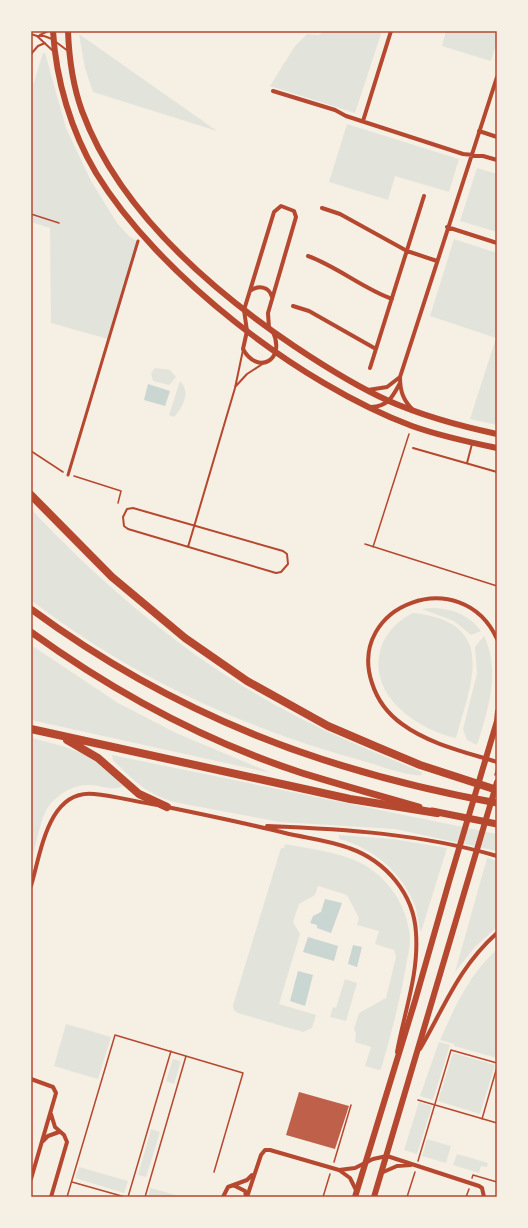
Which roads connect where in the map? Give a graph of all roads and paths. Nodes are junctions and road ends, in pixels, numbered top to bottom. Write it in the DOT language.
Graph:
graph roads {
  1 [pos="48,31"];
  2 [pos="53,31"];
  3 [pos="68,31"];
  4 [pos="391,31"];
  5 [pos="31,34"];
  6 [pos="37,36"];
  7 [pos="53,39"];
  8 [pos="44,43"];
  9 [pos="54,51"];
  10 [pos="69,52"];
  11 [pos="31,54"];
  12 [pos="497,77"];
  13 [pos="273,91"];
  14 [pos="363,121"];
  15 [pos="480,131"];
  16 [pos="497,137"];
  17 [pos="472,155"];
  18 [pos="497,160"];
  19 [pos="424,196"];
  20 [pos="322,208"];
  21 [pos="31,214"];
  22 [pos="58,223"];
  23 [pos="447,227"];
  24 [pos="138,241"];
  25 [pos="497,243"];
  26 [pos="407,251"];
  27 [pos="308,256"];
  28 [pos="437,261"];
  29 [pos="250,291"];
  30 [pos="272,298"];
  31 [pos="392,299"];
  32 [pos="293,306"];
  33 [pos="244,310"];
  34 [pos="247,331"];
  35 [pos="271,331"];
  36 [pos="243,349"];
  37 [pos="376,349"];
  38 [pos="277,352"];
  39 [pos="265,363"];
  40 [pos="370,368"];
  41 [pos="400,377"];
  42 [pos="400,383"];
  43 [pos="234,388"];
  44 [pos="366,390"];
  45 [pos="390,401"];
  46 [pos="370,407"];
  47 [pos="414,410"];
  48 [pos="409,434"];
  49 [pos="497,434"];
  50 [pos="473,443"];
  51 [pos="413,448"];
  52 [pos="497,448"];
  53 [pos="31,451"];
  54 [pos="467,463"];
  55 [pos="497,472"];
  56 [pos="68,475"];
  57 [pos="31,495"];
  58 [pos="118,503"];
  59 [pos="194,524"];
  60 [pos="365,544"];
  61 [pos="188,547"];
  62 [pos="373,547"];
  63 [pos="497,586"];
  64 [pos="31,609"];
  65 [pos="31,632"];
  66 [pos="497,639"];
  67 [pos="497,711"];
  68 [pos="496,725"];
  69 [pos="31,729"];
  70 [pos="46,732"];
  71 [pos="497,762"];
  72 [pos="497,782"];
  73 [pos="497,790"];
  74 [pos="497,804"];
  75 [pos="167,807"];
  76 [pos="437,813"];
  77 [pos="497,824"];
  78 [pos="261,826"];
  79 [pos="497,856"];
  80 [pos="31,886"];
  81 [pos="497,934"];
  82 [pos="170,1051"];
  83 [pos="417,1054"];
  84 [pos="186,1056"];
  85 [pos="497,1063"];
  86 [pos="497,1067"];
  87 [pos="392,1076"];
  88 [pos="31,1079"];
  89 [pos="418,1100"];
  90 [pos="351,1105"];
  91 [pos="434,1105"];
  92 [pos="51,1113"];
  93 [pos="482,1119"];
  94 [pos="497,1124"];
  95 [pos="59,1132"];
  96 [pos="42,1142"];
  97 [pos="387,1156"];
  98 [pos="419,1159"];
  99 [pos="366,1163"];
  100 [pos="333,1164"];
  101 [pos="414,1166"];
  102 [pos="339,1170"];
  103 [pos="214,1172"];
  104 [pos="254,1173"];
  105 [pos="381,1173"];
  106 [pos="330,1174"];
  107 [pos="414,1174"];
  108 [pos="473,1175"];
  109 [pos="31,1179"];
  110 [pos="72,1182"];
  111 [pos="497,1182"];
  112 [pos="235,1186"];
  113 [pos="356,1194"];
  114 [pos="50,1197"];
  115 [pos="67,1197"];
  116 [pos="126,1197"];
  117 [pos="144,1197"];
  118 [pos="223,1197"];
  119 [pos="247,1197"];
  120 [pos="323,1197"];
  121 [pos="374,1197"];
  122 [pos="407,1197"];
  123 [pos="484,1197"];
  1 -- 6 [label="lane"];
  2 -- 7 [label="main road"];
  3 -- 10 [label="main road"];
  4 -- 14 [label="street"];
  5 -- 6 [label="lane"];
  6 -- 7 [label="lane"];
  6 -- 8 [label="lane"];
  7 -- 9 [label="main road"];
  7 -- 10 [label="lane"];
  8 -- 9 [label="lane"];
  8 -- 11 [label="lane"];
  9 -- 34 [label="main road"];
  10 -- 33 [label="main road"];
  12 -- 15 [label="street"];
  13 -- 14 [label="street"];
  14 -- 17 [label="street"];
  15 -- 16 [label="street"];
  15 -- 17 [label="street"];
  17 -- 18 [label="street"];
  17 -- 23 [label="street"];
  19 -- 26 [label="street"];
  20 -- 26 [label="street"];
  21 -- 22 [label="path"];
  23 -- 25 [label="street"];
  23 -- 28 [label="street"];
  24 -- 56 [label="street"];
  26 -- 28 [label="street"];
  26 -- 31 [label="street"];
  27 -- 31 [label="street"];
  28 -- 41 [label="street"];
  29 -- 30 [label="street"];
  29 -- 30 [label="street"];
  29 -- 33 [label="street"];
  30 -- 35 [label="street"];
  31 -- 37 [label="street"];
  32 -- 37 [label="street"];
  33 -- 34 [label="street"];
  33 -- 35 [label="main road"];
  34 -- 36 [label="street"];
  34 -- 38 [label="main road"];
  35 -- 38 [label="street"];
  35 -- 44 [label="main road"];
  36 -- 39 [label="street"];
  36 -- 43 [label="lane"];
  37 -- 40 [label="street"];
  38 -- 39 [label="street"];
  38 -- 46 [label="main road"];
  39 -- 43 [label="lane"];
  41 -- 42 [label="street"];
  41 -- 44 [label="street"];
  42 -- 45 [label="street"];
  42 -- 47 [label="street"];
  43 -- 59 [label="lane"];
  44 -- 45 [label="main road"];
  45 -- 46 [label="street"];
  45 -- 47 [label="main road"];
  46 -- 50 [label="main road"];
  47 -- 49 [label="main road"];
  48 -- 62 [label="path"];
  50 -- 52 [label="main road"];
  50 -- 54 [label="lane"];
  51 -- 54 [label="lane"];
  53 -- 56 [label="path"];
  54 -- 55 [label="lane"];
  56 -- 58 [label="path"];
  57 -- 73 [label="highway"];
  59 -- 61 [label="lane"];
  59 -- 61 [label="lane"];
  59 -- 61 [label="lane"];
  60 -- 62 [label="path"];
  62 -- 63 [label="path"];
  64 -- 74 [label="highway"];
  65 -- 76 [label="highway"];
  66 -- 71 [label="street"];
  67 -- 68 [label="street"];
  68 -- 87 [label="main road"];
  69 -- 70 [label="highway"];
  70 -- 75 [label="highway"];
  70 -- 76 [label="highway"];
  72 -- 83 [label="main road"];
  75 -- 78 [label="street"];
  75 -- 80 [label="street"];
  76 -- 77 [label="highway"];
  78 -- 79 [label="street"];
  78 -- 87 [label="street"];
  81 -- 83 [label="street"];
  82 -- 84 [label="path"];
  82 -- 110 [label="path"];
  82 -- 116 [label="path"];
  83 -- 97 [label="main road"];
  84 -- 103 [label="path"];
  84 -- 117 [label="path"];
  85 -- 91 [label="path"];
  86 -- 93 [label="path"];
  87 -- 99 [label="main road"];
  88 -- 92 [label="street"];
  89 -- 91 [label="path"];
  90 -- 100 [label="path"];
  91 -- 93 [label="path"];
  91 -- 98 [label="path"];
  92 -- 95 [label="street"];
  92 -- 96 [label="street"];
  93 -- 94 [label="path"];
  95 -- 96 [label="street"];
  95 -- 114 [label="street"];
  96 -- 109 [label="street"];
  97 -- 99 [label="street"];
  97 -- 101 [label="street"];
  97 -- 105 [label="main road"];
  99 -- 102 [label="street"];
  99 -- 113 [label="main road"];
  101 -- 105 [label="street"];
  101 -- 123 [label="street"];
  102 -- 104 [label="street"];
  102 -- 113 [label="street"];
  104 -- 112 [label="street"];
  104 -- 119 [label="street"];
  105 -- 121 [label="main road"];
  106 -- 120 [label="path"];
  107 -- 122 [label="path"];
  108 -- 111 [label="path"];
  110 -- 115 [label="path"];
  110 -- 116 [label="path"];
  112 -- 118 [label="street"];
  112 -- 119 [label="street"];
}
